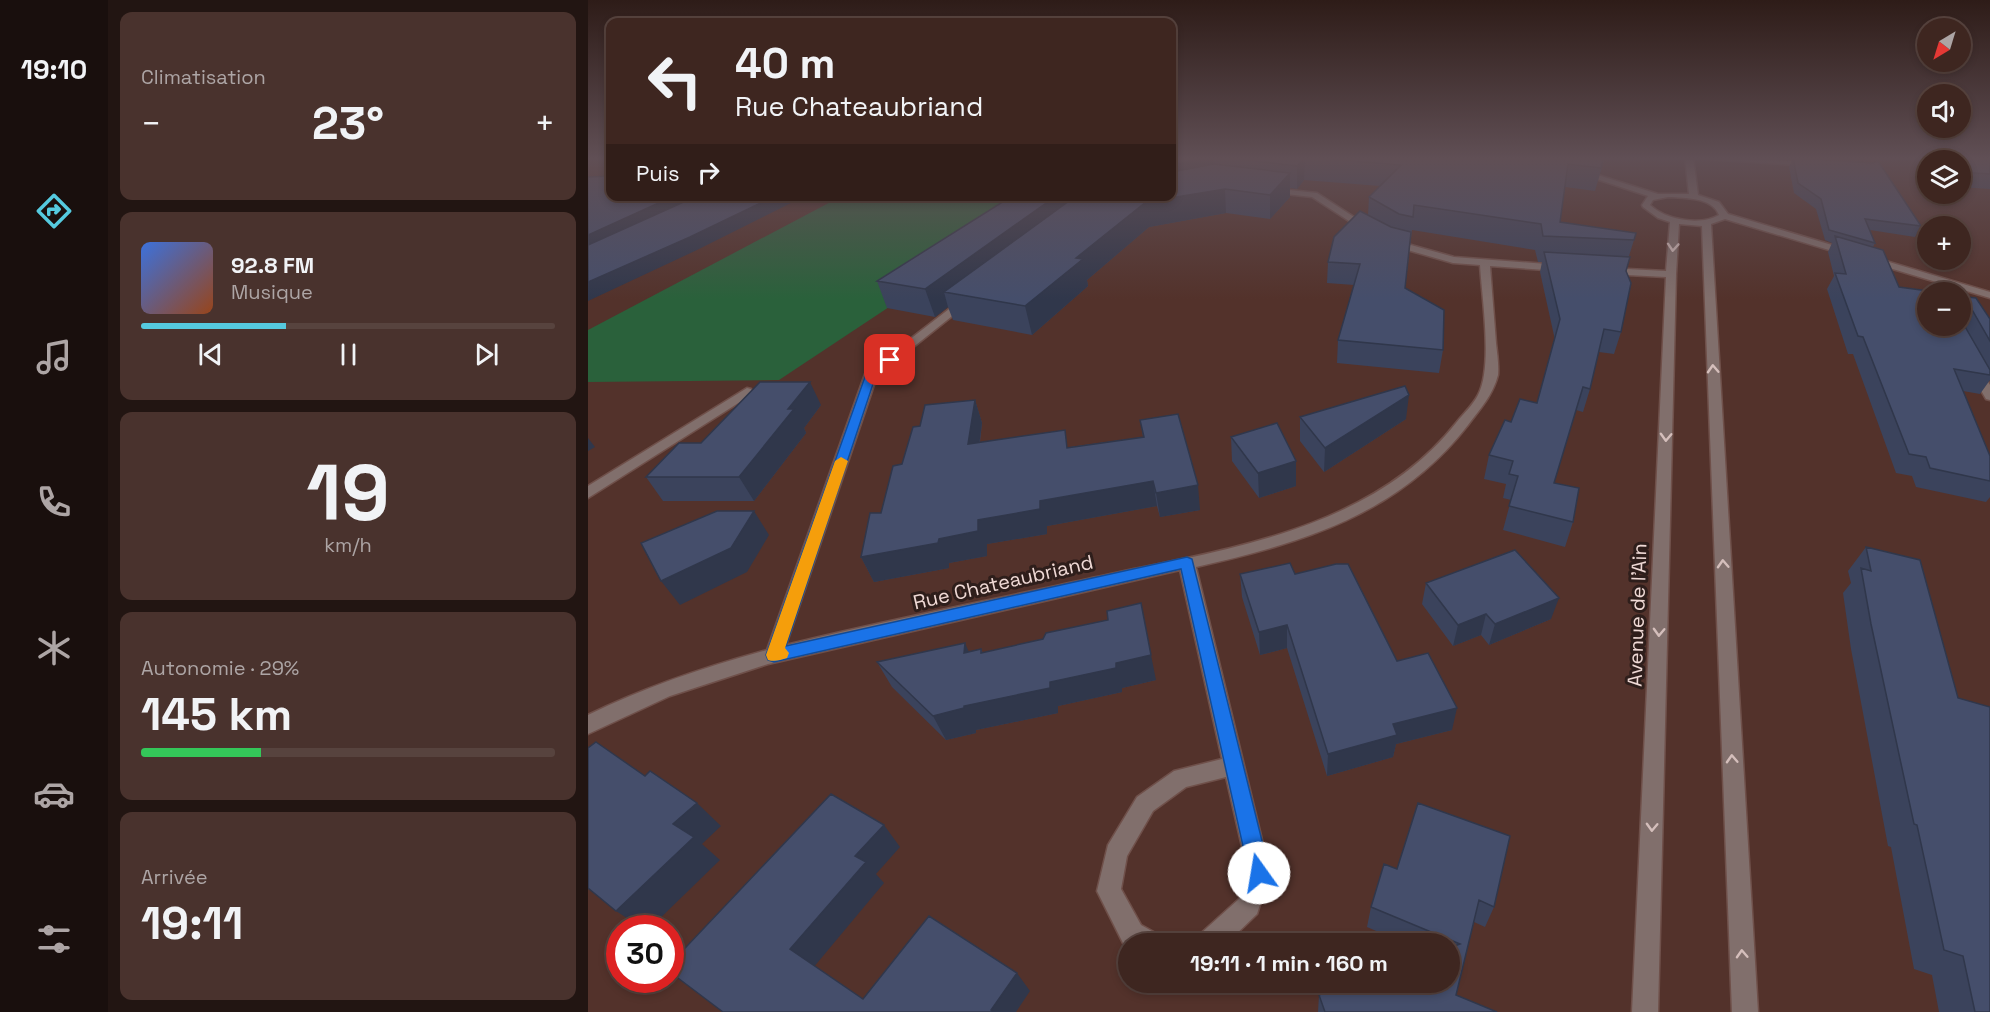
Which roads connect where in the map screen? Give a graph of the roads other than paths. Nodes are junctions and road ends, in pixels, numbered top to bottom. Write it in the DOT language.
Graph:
graph roads {
  1 [pos="1327,204"];
  2 [pos="1647,204"];
  3 [pos="1715,204"];
  4 [pos="1724,216"];
  5 [pos="1676,220"];
  6 [pos="1706,223"];
  7 [pos="1485,264"];
  8 [pos="1566,269"];
  9 [pos="1601,270"];
  10 [pos="1671,274"];
  11 [pos="1927,276"];
  12 [pos="1930,282"];
  13 [pos="976,294"];
  14 [pos="1990,295"];
  15 [pos="1968,356"];
  16 [pos="1984,377"];
  17 [pos="747,392"];
  18 [pos="1990,396"];
  19 [pos="588,493"];
  20 [pos="1187,563"];
  21 [pos="774,655"];
  22 [pos="588,724"];
  23 [pos="1235,766"];
  24 [pos="1131,933"];
  25 [pos="1220,933"];
  26 [pos="1645,1012"];
  27 [pos="1744,1012"];
  1 -- 7 [label="street"];
  2 -- 5 [label="street"];
  3 -- 4 [label="street"];
  4 -- 6 [label="street"];
  4 -- 11 [label="street"];
  5 -- 6 [label="street"];
  5 -- 10 [label="street, Avenue de l'Ain, one-way"];
  27 -- 6 [label="street, one-way"];
  7 -- 8 [label="street"];
  7 -- 20 [label="street, Rue Chateaubriand"];
  9 -- 10 [label="street"];
  10 -- 26 [label="street, Avenue de l'Ain, one-way"];
  11 -- 12 [label="street"];
  11 -- 14 [label="street"];
  13 -- 21 [label="street"];
  15 -- 16 [label="street"];
  16 -- 18 [label="street"];
  17 -- 19 [label="street"];
  20 -- 21 [label="street, Rue Chateaubriand"];
  20 -- 23 [label="street"];
  21 -- 22 [label="street, Rue Chateaubriand"];
  23 -- 24 [label="street"];
  23 -- 25 [label="street"];
}
